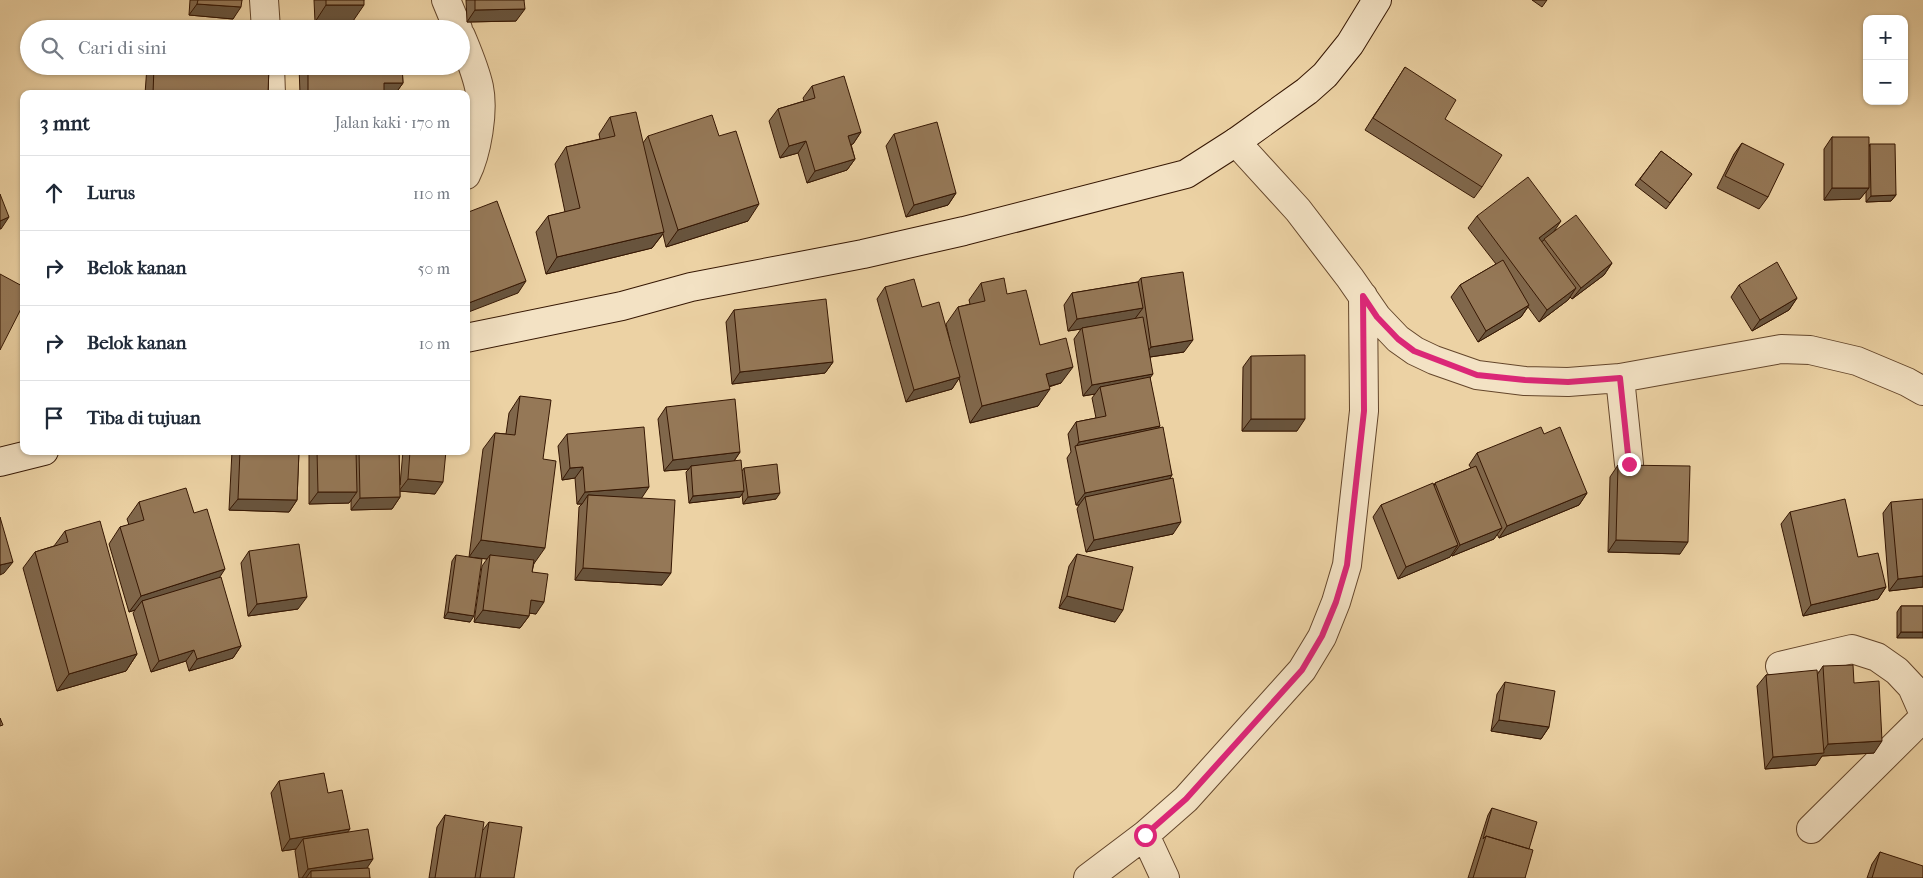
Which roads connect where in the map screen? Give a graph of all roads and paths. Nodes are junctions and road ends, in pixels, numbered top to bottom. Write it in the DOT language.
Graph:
graph roads {
  1 [pos="264,0"];
  2 [pos="446,0"];
  3 [pos="1377,0"];
  4 [pos="265,20"];
  5 [pos="454,20"];
  6 [pos="470,57"];
  7 [pos="270,75"];
  8 [pos="271,90"];
  9 [pos="1236,142"];
  10 [pos="470,163"];
  11 [pos="1363,296"];
  12 [pos="470,337"];
  13 [pos="1620,378"];
  14 [pos="1923,391"];
  15 [pos="28,455"];
  16 [pos="0,462"];
  17 [pos="1629,464"];
  18 [pos="1780,666"];
  19 [pos="1923,712"];
  20 [pos="1923,718"];
  21 [pos="1811,829"];
  22 [pos="1145,835"];
  23 [pos="1088,878"];
  24 [pos="1165,878"];
  1 -- 4 [label="street"];
  2 -- 5 [label="street"];
  3 -- 9 [label="street"];
  6 -- 10 [label="street"];
  7 -- 8 [label="street"];
  9 -- 11 [label="street"];
  9 -- 12 [label="street"];
  11 -- 13 [label="street"];
  11 -- 22 [label="street"];
  13 -- 14 [label="street"];
  13 -- 17 [label="street"];
  15 -- 16 [label="street"];
  18 -- 19 [label="street"];
  20 -- 21 [label="street"];
  22 -- 23 [label="street"];
  22 -- 24 [label="street"];
}
